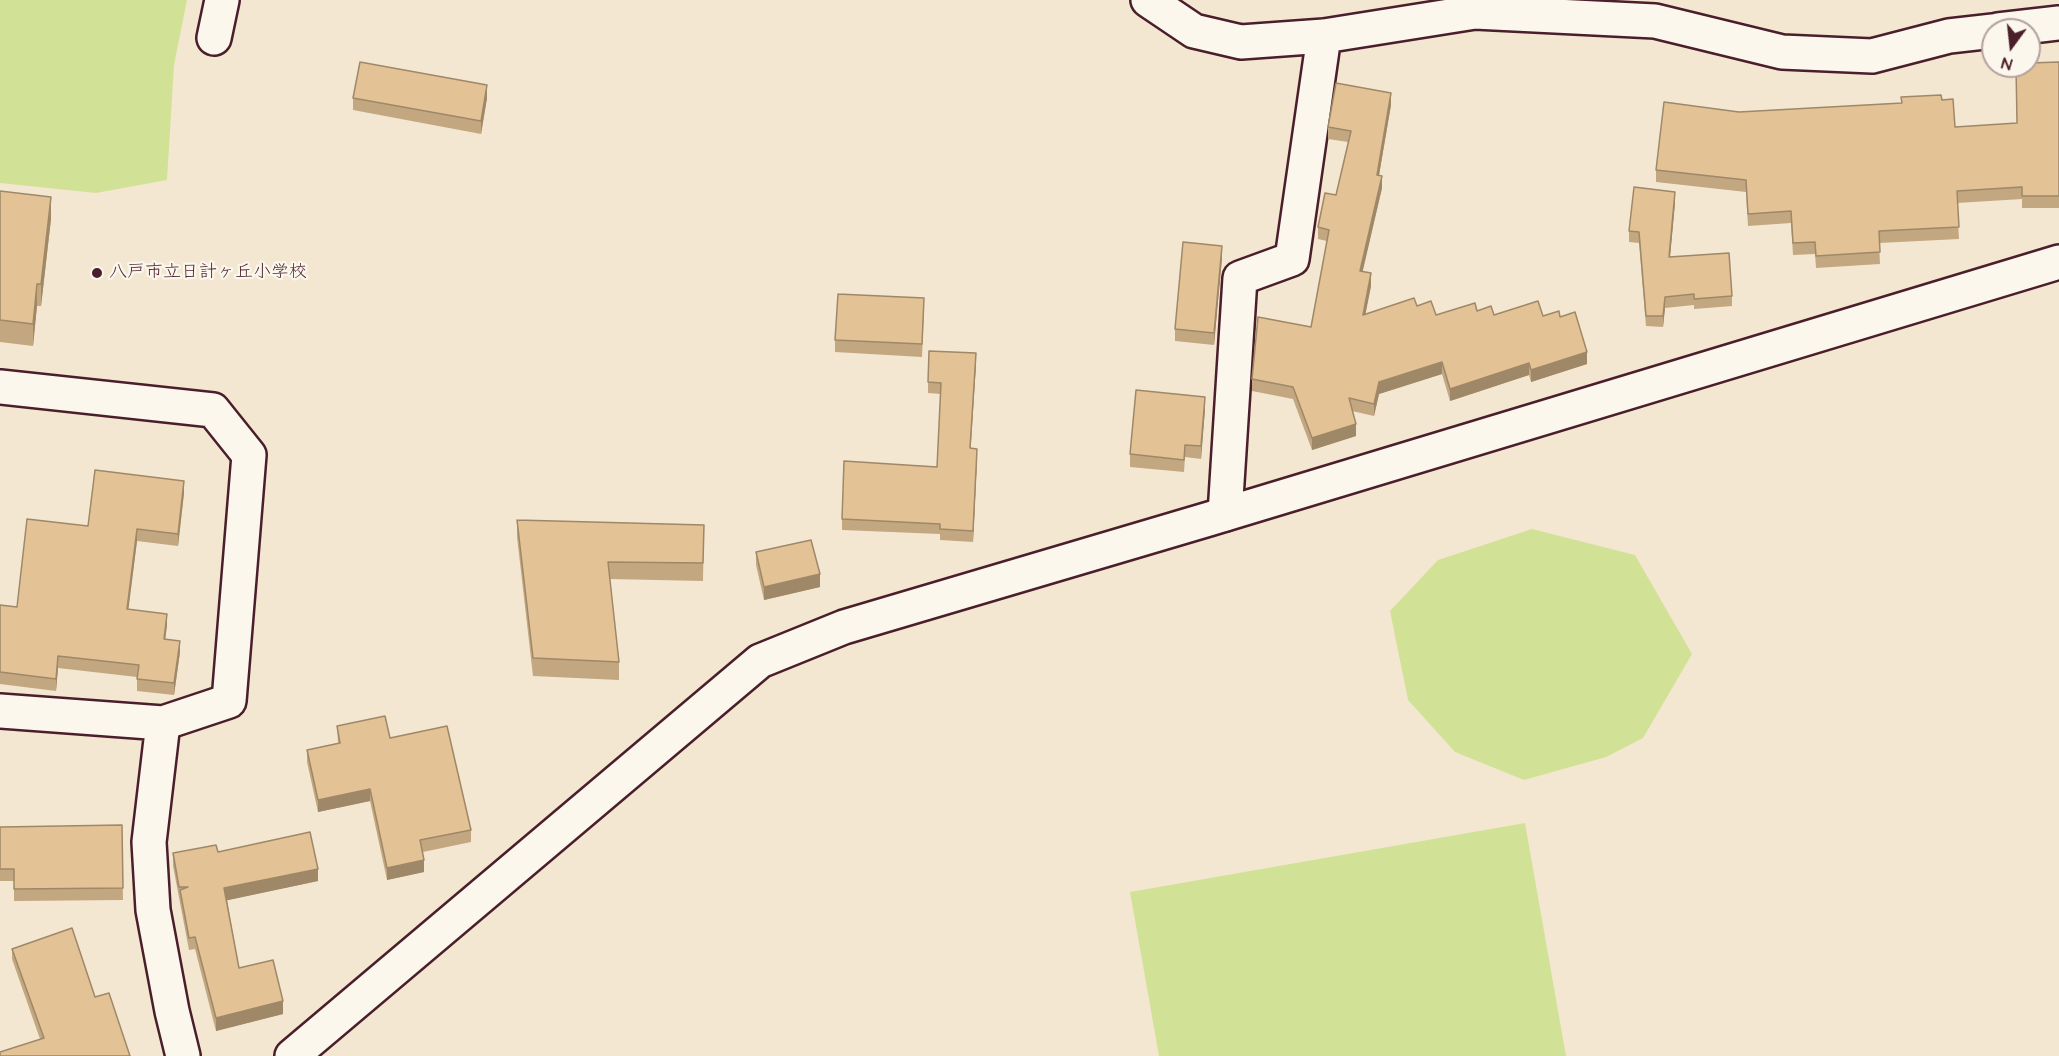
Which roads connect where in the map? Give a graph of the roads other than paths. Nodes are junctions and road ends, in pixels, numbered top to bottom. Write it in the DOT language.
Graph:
graph roads {
  1 [pos="222,0"];
  2 [pos="1148,0"];
  3 [pos="2059,23"];
  4 [pos="2041,25"];
  5 [pos="1981,32"];
  6 [pos="1324,36"];
  7 [pos="214,38"];
  8 [pos="2059,261"];
  9 [pos="0,387"];
  10 [pos="1225,514"];
  11 [pos="0,711"];
  12 [pos="163,723"];
  13 [pos="183,1056"];
  14 [pos="292,1056"];
  1 -- 7 [label="street"];
  2 -- 6 [label="street"];
  3 -- 4 [label="street"];
  5 -- 6 [label="street"];
  6 -- 10 [label="street"];
  8 -- 10 [label="street"];
  9 -- 12 [label="street"];
  10 -- 14 [label="street"];
  11 -- 12 [label="street"];
  12 -- 13 [label="street"];
}
